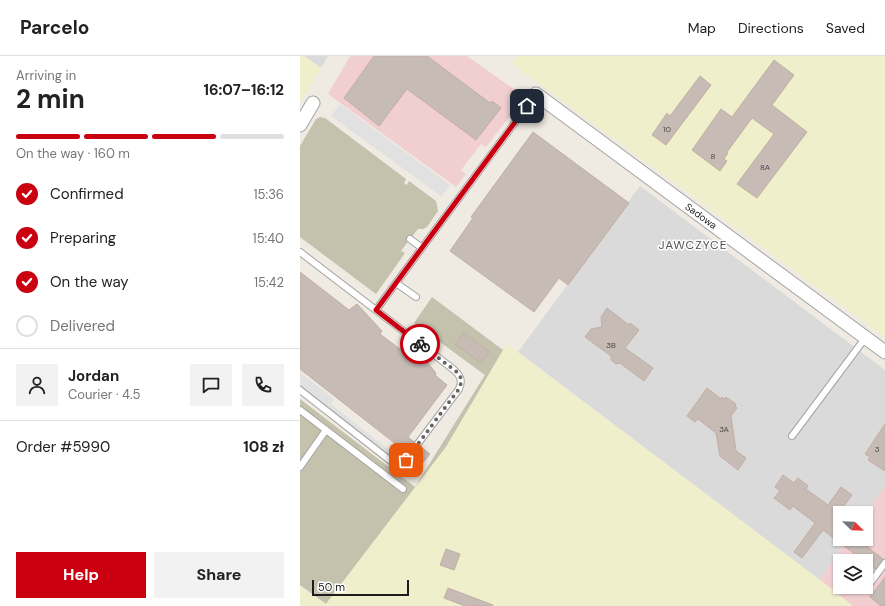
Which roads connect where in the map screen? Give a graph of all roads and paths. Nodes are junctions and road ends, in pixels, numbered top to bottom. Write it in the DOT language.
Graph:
graph roads {
  1 [pos="536,94"];
  2 [pos="313,103"];
  3 [pos="300,125"];
  4 [pos="410,239"];
  5 [pos="422,248"];
  6 [pos="300,252"];
  7 [pos="396,283"];
  8 [pos="416,297"];
  9 [pos="376,310"];
  10 [pos="866,337"];
  11 [pos="885,352"];
  12 [pos="300,390"];
  13 [pos="300,410"];
  14 [pos="326,430"];
  15 [pos="792,436"];
  16 [pos="300,467"];
  17 [pos="403,489"];
  18 [pos="885,563"];
  19 [pos="873,579"];
  1 -- 5 [label="lane"];
  1 -- 10 [label="street, Sadowa"];
  2 -- 3 [label="street"];
  4 -- 5 [label="lane"];
  5 -- 7 [label="lane"];
  6 -- 9 [label="lane"];
  7 -- 8 [label="lane"];
  7 -- 9 [label="lane"];
  9 -- 12 [label="lane"];
  10 -- 11 [label="street, Sadowa"];
  10 -- 15 [label="lane"];
  13 -- 14 [label="lane"];
  14 -- 16 [label="lane"];
  14 -- 17 [label="lane"];
  18 -- 19 [label="lane"];
}
